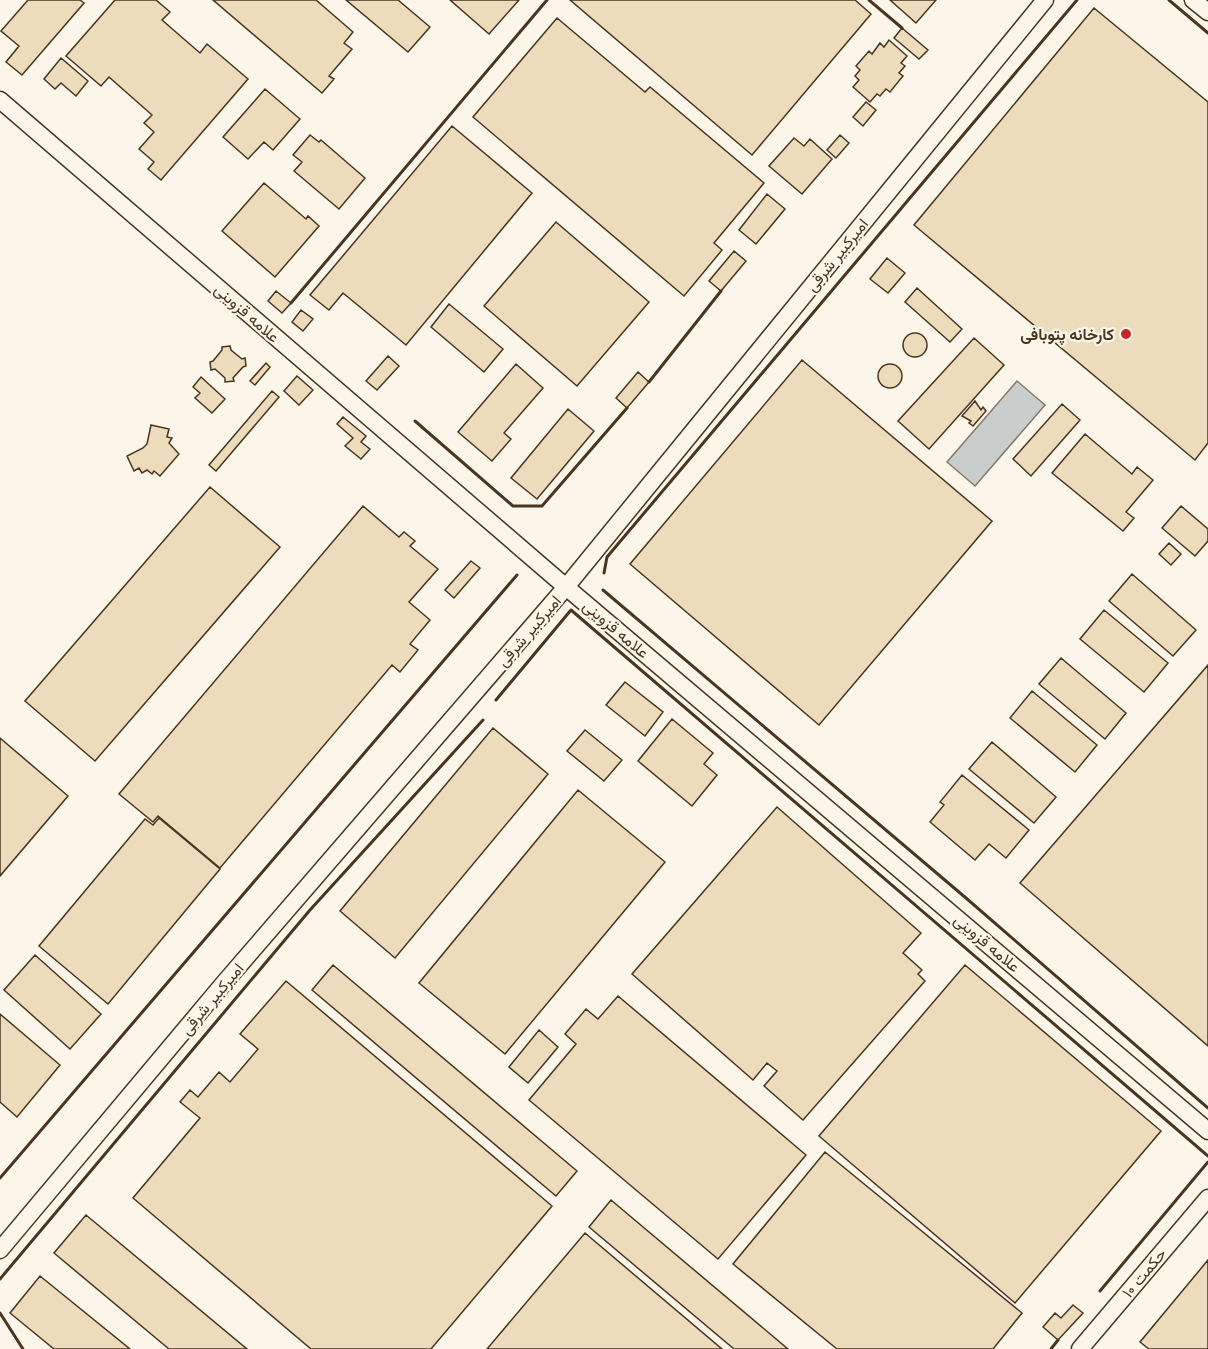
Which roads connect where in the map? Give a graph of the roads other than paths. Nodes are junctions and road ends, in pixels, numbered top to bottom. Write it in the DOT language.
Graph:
graph roads {
  1 [pos="1045,0"];
  2 [pos="1192,0"];
  3 [pos="1208,12"];
  4 [pos="0,100"];
  5 [pos="566,587"];
  6 [pos="1208,1131"];
  7 [pos="1208,1198"];
  8 [pos="0,1250"];
  9 [pos="1080,1349"];
  1 -- 5 [label="street, امیرکبیر شرقی"];
  2 -- 3 [label="street"];
  4 -- 5 [label="street, علامه قزوینی"];
  5 -- 6 [label="street, علامه قزوینی"];
  5 -- 8 [label="street, امیرکبیر شرقی"];
  7 -- 9 [label="street, حکمت ۱۰"];
}
